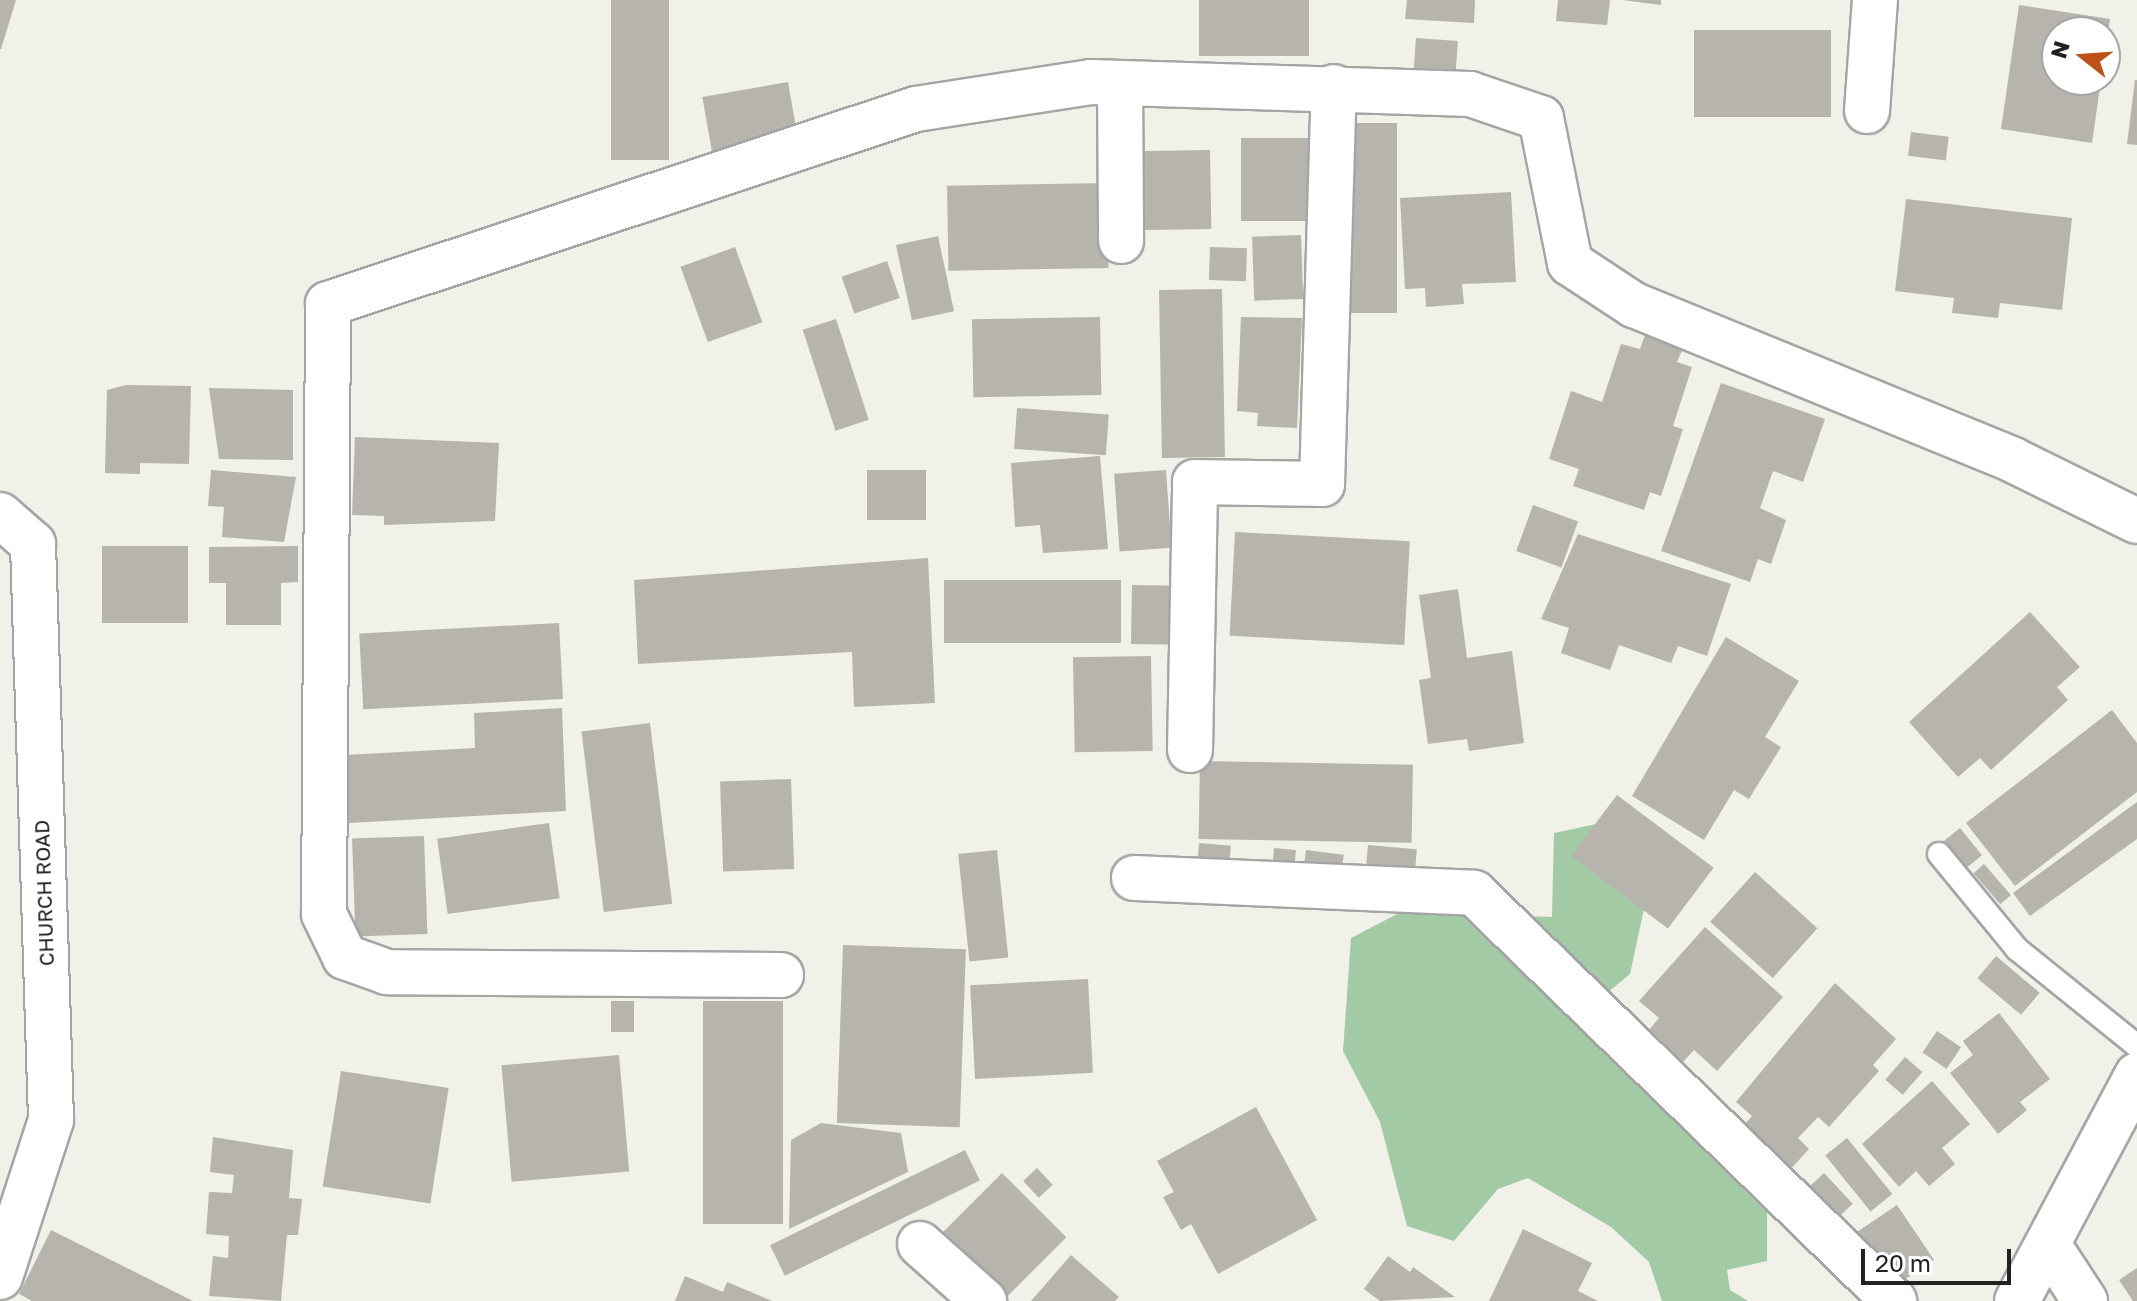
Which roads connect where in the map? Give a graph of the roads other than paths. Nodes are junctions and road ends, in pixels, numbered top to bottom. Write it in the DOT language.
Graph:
graph roads {
  1 [pos="1875,0"];
  2 [pos="1120,83"];
  3 [pos="1334,87"];
  4 [pos="1867,111"];
  5 [pos="1121,241"];
  6 [pos="0,515"];
  7 [pos="2137,521"];
  8 [pos="1190,750"];
  9 [pos="1939,854"];
  10 [pos="1134,878"];
  11 [pos="781,975"];
  12 [pos="2137,1046"];
  13 [pos="2137,1075"];
  14 [pos="920,1244"];
  15 [pos="2049,1246"];
  16 [pos="0,1277"];
  17 [pos="984,1301"];
  18 [pos="1894,1301"];
  19 [pos="2017,1301"];
  20 [pos="2085,1301"];
  1 -- 4 [label="street"];
  2 -- 3 [label="street"];
  2 -- 5 [label="street"];
  2 -- 11 [label="street"];
  3 -- 7 [label="street"];
  3 -- 8 [label="street"];
  6 -- 16 [label="street, CHURCH ROAD"];
  9 -- 12 [label="lane"];
  10 -- 18 [label="street"];
  13 -- 15 [label="street"];
  14 -- 17 [label="street"];
  15 -- 19 [label="street"];
  15 -- 20 [label="street"];
}
